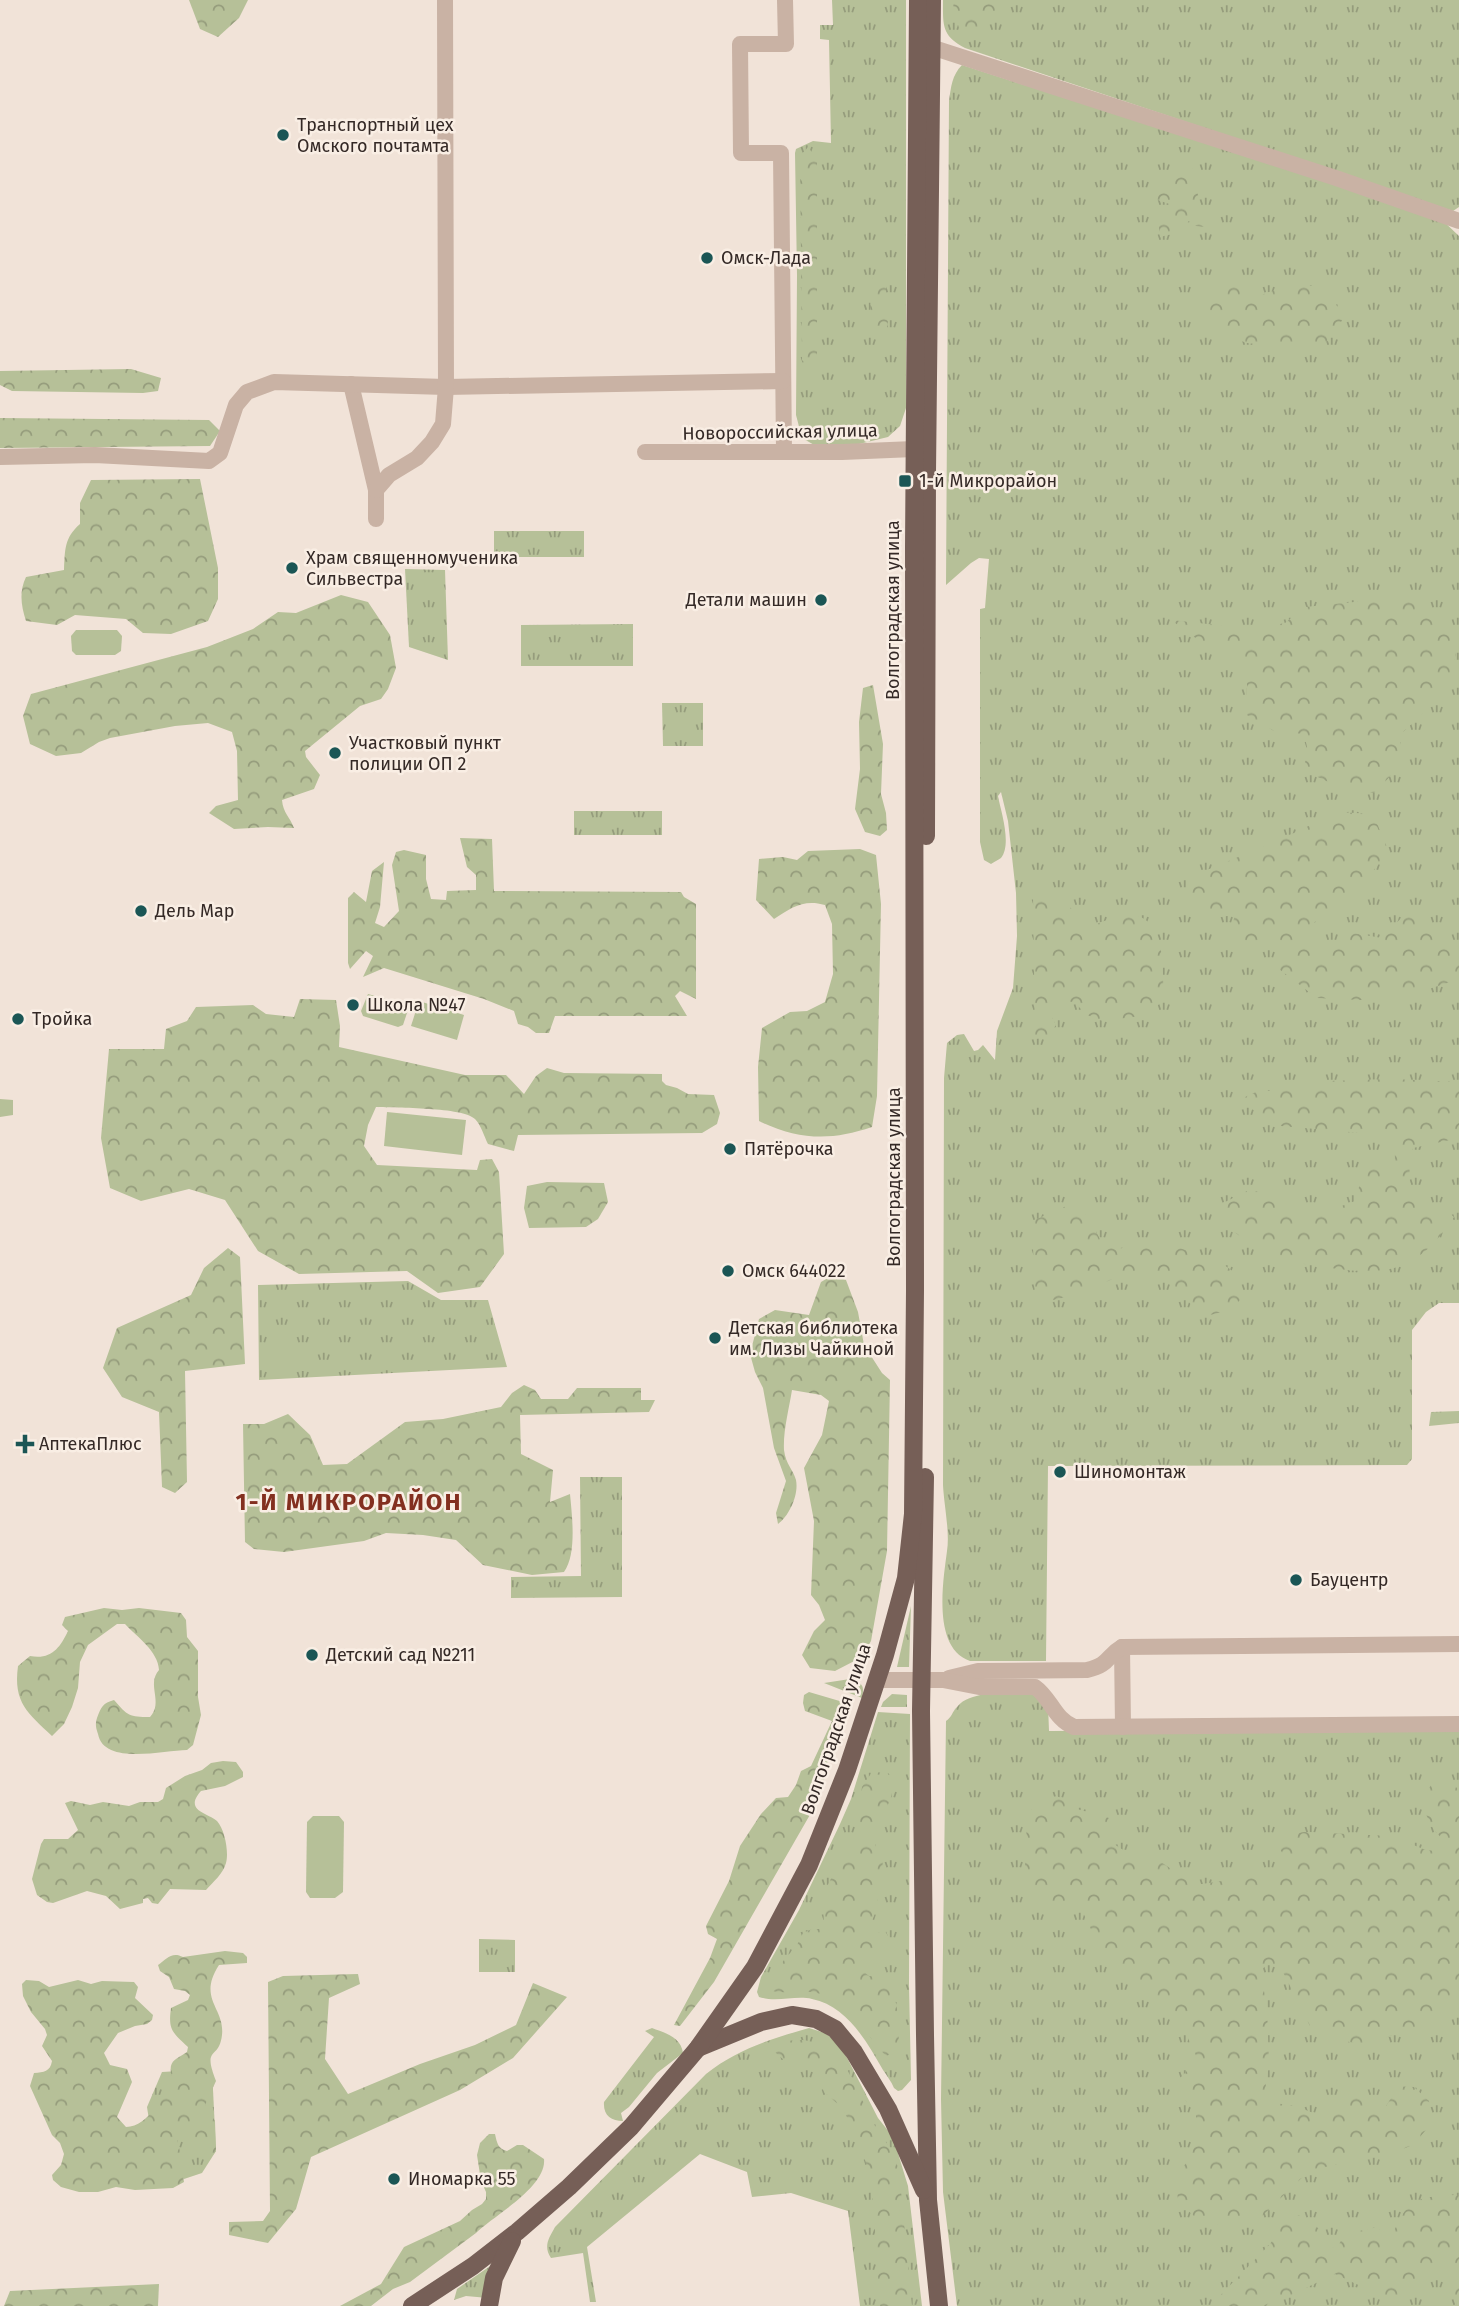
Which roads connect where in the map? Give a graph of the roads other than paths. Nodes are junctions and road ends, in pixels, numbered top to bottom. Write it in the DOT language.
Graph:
graph roads {
  1 [pos="445,0"];
  2 [pos="785,0"];
  3 [pos="918,0"];
  4 [pos="932,0"];
  5 [pos="925,46"];
  6 [pos="1459,221"];
  7 [pos="783,381"];
  8 [pos="351,384"];
  9 [pos="446,387"];
  10 [pos="914,449"];
  11 [pos="784,451"];
  12 [pos="645,452"];
  13 [pos="0,457"];
  14 [pos="376,491"];
  15 [pos="376,519"];
  16 [pos="1459,1644"];
  17 [pos="1122,1647"];
  18 [pos="876,1680"];
  19 [pos="922,1680"];
  20 [pos="943,1680"];
  21 [pos="1459,1724"];
  22 [pos="1123,1727"];
  23 [pos="698,2048"];
  24 [pos="928,2200"];
  25 [pos="517,2232"];
  26 [pos="412,2306"];
  27 [pos="489,2306"];
  28 [pos="939,2306"];
  1 -- 9 [label="street"];
  2 -- 7 [label="street"];
  3 -- 5 [label="main road, Волгоградская улица"];
  4 -- 5 [label="main road, Волгоградская улица"];
  5 -- 6 [label="street"];
  5 -- 10 [label="main road, Волгоградская улица"];
  5 -- 19 [label="main road, Волгоградская улица"];
  7 -- 9 [label="street"];
  7 -- 11 [label="street"];
  8 -- 9 [label="street"];
  8 -- 13 [label="street"];
  8 -- 14 [label="street"];
  9 -- 14 [label="street"];
  10 -- 11 [label="street, Новороссийская улица"];
  10 -- 18 [label="main road, Волгоградская улица"];
  11 -- 12 [label="street, Новороссийская улица"];
  14 -- 15 [label="street"];
  16 -- 17 [label="street"];
  17 -- 20 [label="street"];
  17 -- 22 [label="street"];
  18 -- 19 [label="street"];
  18 -- 23 [label="main road, Волгоградская улица"];
  19 -- 20 [label="street"];
  19 -- 24 [label="main road, Волгоградская улица"];
  20 -- 22 [label="street"];
  21 -- 22 [label="street"];
  23 -- 24 [label="main road"];
  23 -- 25 [label="main road, Волгоградская улица"];
  24 -- 28 [label="main road, Волгоградская улица"];
  25 -- 26 [label="main road, Волгоградская улица"];
  25 -- 27 [label="main road"];
}
